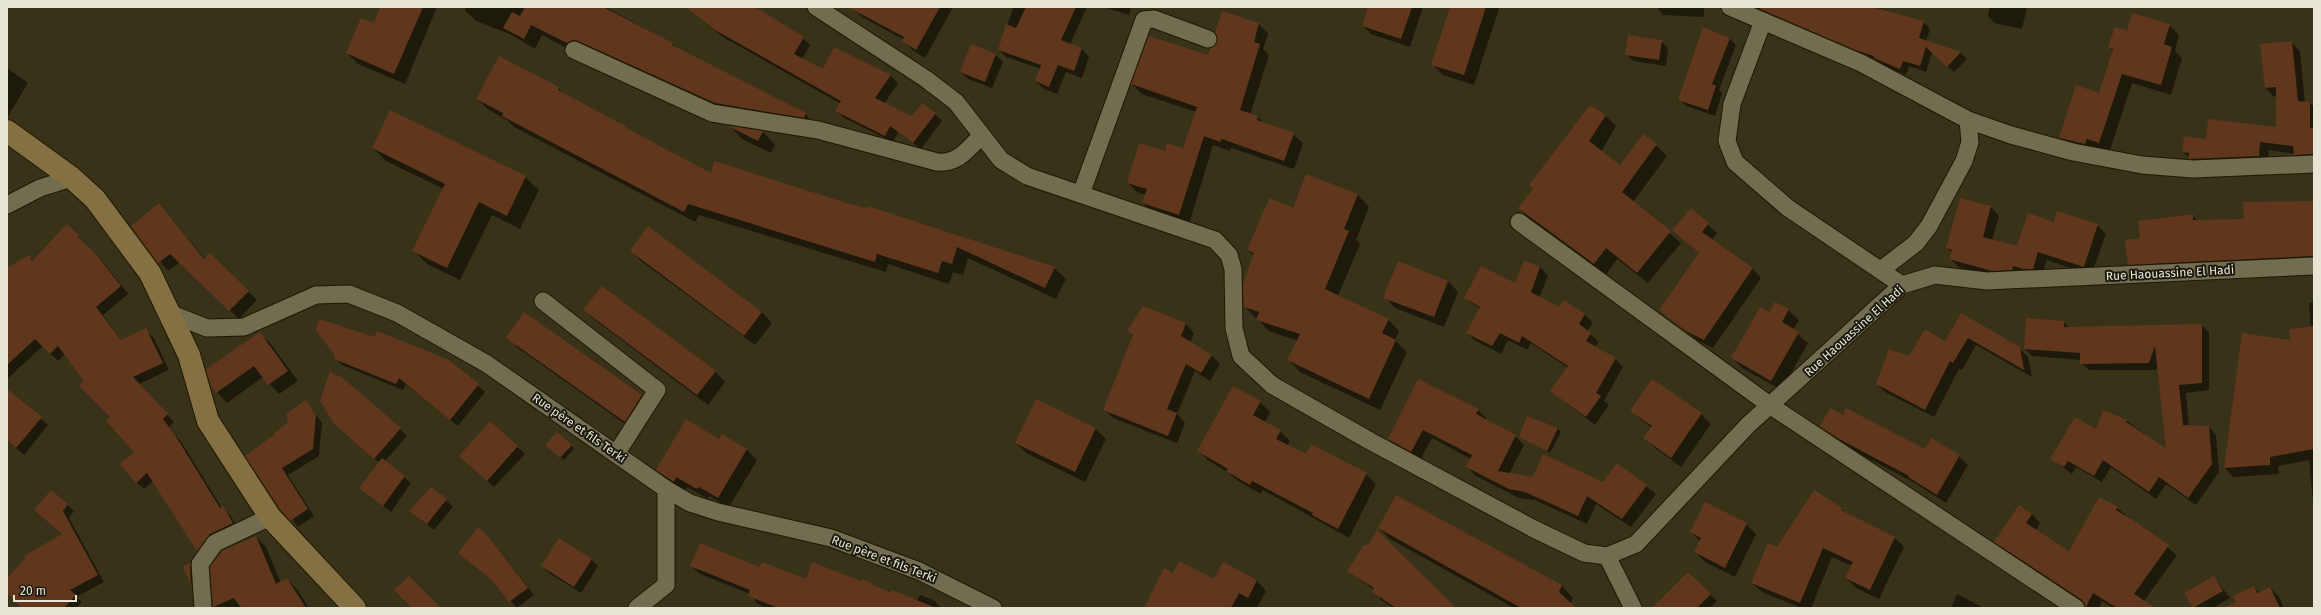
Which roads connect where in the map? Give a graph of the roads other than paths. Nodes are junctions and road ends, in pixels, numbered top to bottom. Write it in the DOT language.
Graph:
graph roads {
  1 [pos="816,7"];
  2 [pos="1730,7"];
  3 [pos="1763,21"];
  4 [pos="1208,39"];
  5 [pos="574,50"];
  6 [pos="1968,120"];
  7 [pos="7,131"];
  8 [pos="981,136"];
  9 [pos="2314,164"];
  10 [pos="72,178"];
  11 [pos="1081,194"];
  12 [pos="7,205"];
  13 [pos="1519,222"];
  14 [pos="2314,266"];
  15 [pos="1881,270"];
  16 [pos="1902,285"];
  17 [pos="543,301"];
  18 [pos="169,313"];
  19 [pos="1771,406"];
  20 [pos="616,454"];
  21 [pos="666,489"];
  22 [pos="270,517"];
  23 [pos="1607,556"];
  24 [pos="203,608"];
  25 [pos="355,608"];
  26 [pos="637,608"];
  27 [pos="994,608"];
  28 [pos="1632,608"];
  29 [pos="2076,608"];
  1 -- 8 [label="street"];
  2 -- 3 [label="street"];
  3 -- 6 [label="street"];
  3 -- 15 [label="street"];
  4 -- 11 [label="street"];
  5 -- 8 [label="street"];
  6 -- 9 [label="street"];
  6 -- 15 [label="street"];
  7 -- 10 [label="street"];
  8 -- 11 [label="street"];
  10 -- 12 [label="street"];
  10 -- 18 [label="street"];
  11 -- 23 [label="street"];
  13 -- 19 [label="street"];
  14 -- 16 [label="street, Rue Haouassine El Hadi"];
  15 -- 16 [label="street"];
  16 -- 19 [label="street, Rue Haouassine El Hadi"];
  17 -- 20 [label="street"];
  18 -- 20 [label="street, Rue père et fils Terki"];
  18 -- 22 [label="street"];
  19 -- 23 [label="street, Rue Haouassine El Hadi"];
  19 -- 29 [label="street"];
  20 -- 21 [label="street, Rue père et fils Terki"];
  21 -- 26 [label="street"];
  21 -- 27 [label="street, Rue père et fils Terki"];
  22 -- 24 [label="street"];
  22 -- 25 [label="street"];
  23 -- 28 [label="street"];
}
